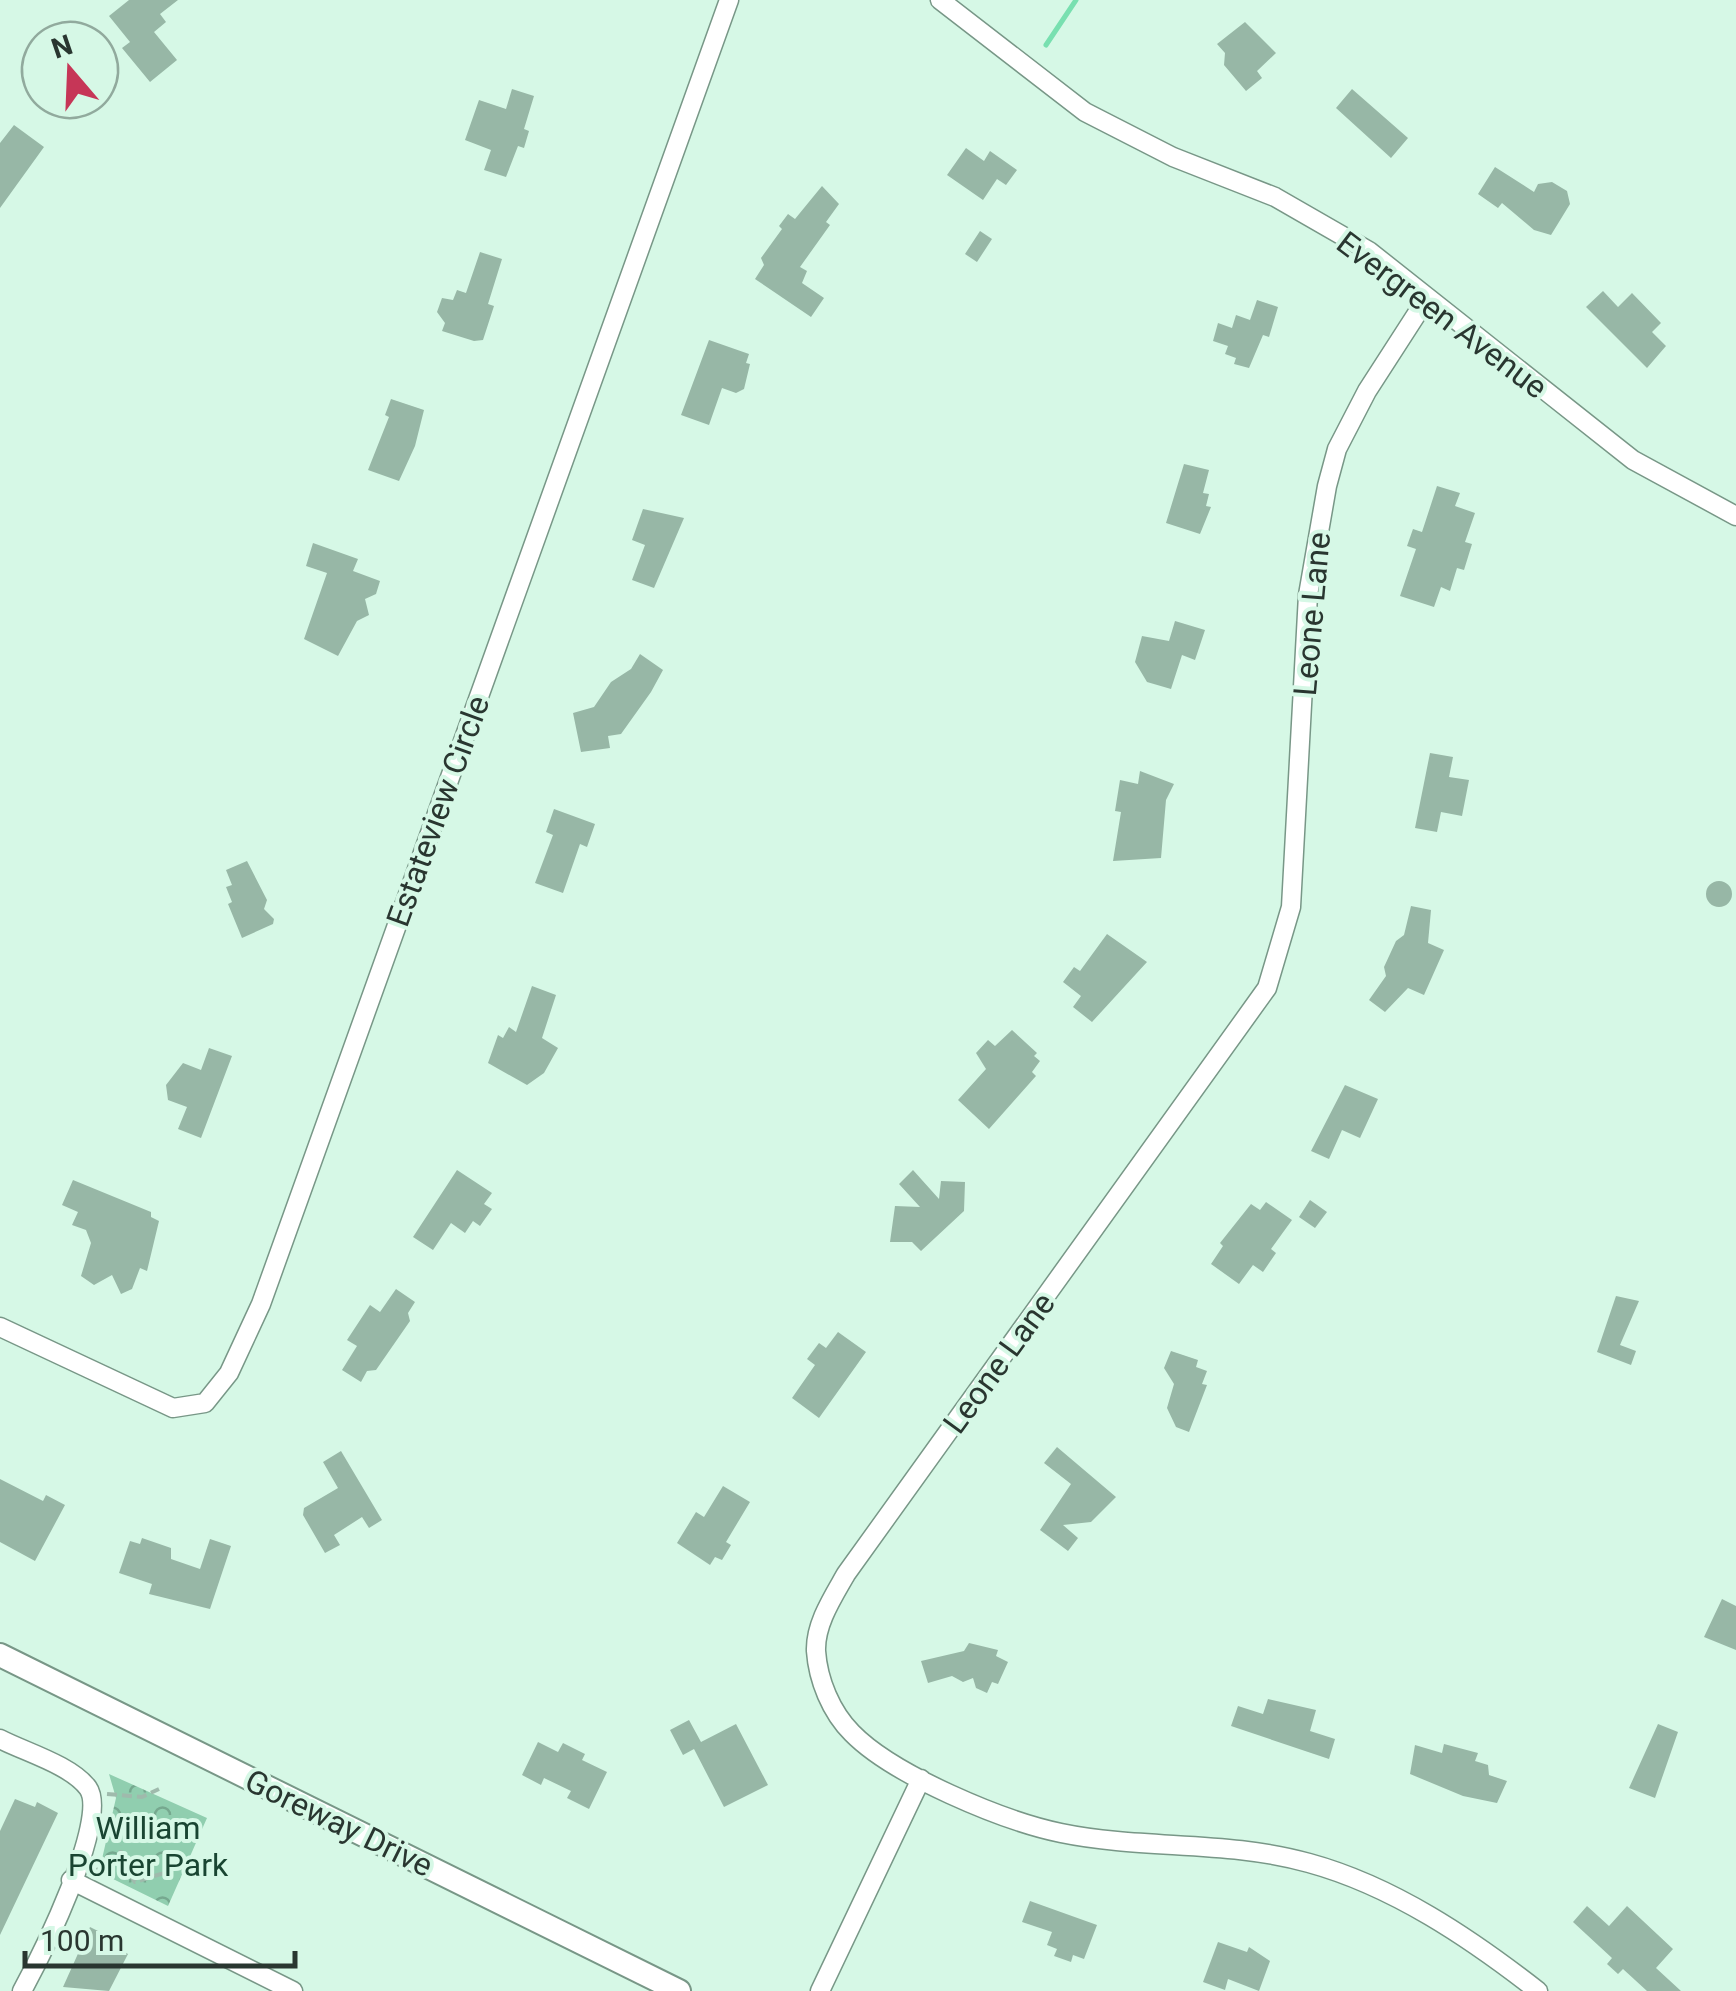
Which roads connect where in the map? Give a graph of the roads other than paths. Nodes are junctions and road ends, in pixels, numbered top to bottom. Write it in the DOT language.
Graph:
graph roads {
  1 [pos="728,0"];
  2 [pos="940,0"];
  3 [pos="1427,298"];
  4 [pos="1736,516"];
  5 [pos="0,1327"];
  6 [pos="0,1656"];
  7 [pos="0,1739"];
  8 [pos="921,1779"];
  9 [pos="71,1880"];
  10 [pos="285,1989"];
  11 [pos="22,1991"];
  12 [pos="678,1991"];
  13 [pos="820,1991"];
  14 [pos="1538,1991"];
  1 -- 5 [label="street, Estateview Circle"];
  2 -- 3 [label="street, Evergreen Avenue"];
  3 -- 4 [label="street, Evergreen Avenue"];
  3 -- 8 [label="street, Leone Lane"];
  6 -- 12 [label="street, Goreway Drive"];
  7 -- 9 [label="street"];
  8 -- 13 [label="street"];
  8 -- 14 [label="street, Leone Lane"];
  9 -- 10 [label="street"];
  9 -- 11 [label="street"];
}
